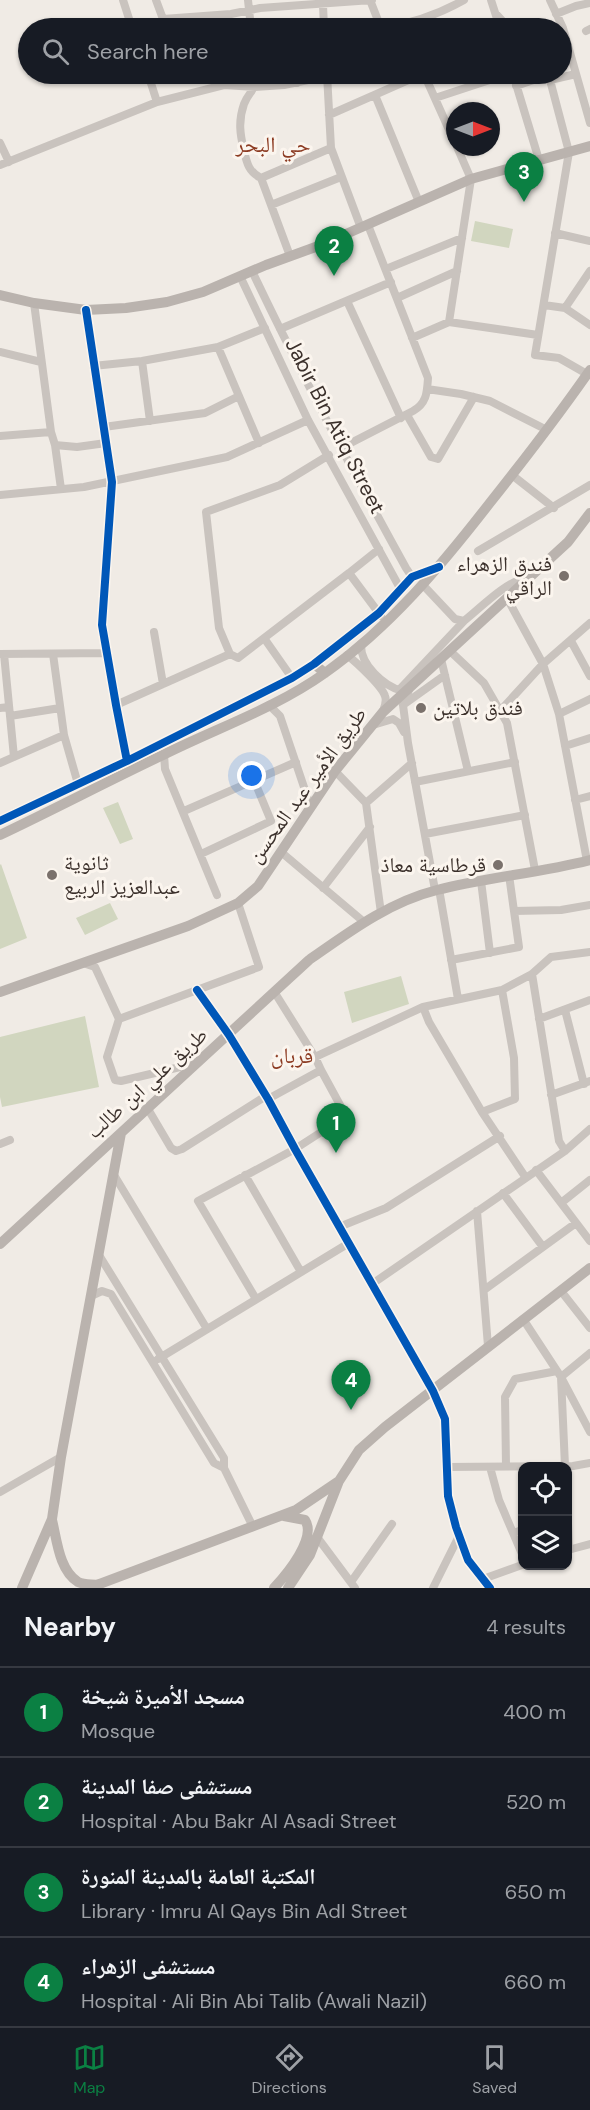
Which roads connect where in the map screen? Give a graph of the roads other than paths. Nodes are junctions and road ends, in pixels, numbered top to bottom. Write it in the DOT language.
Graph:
graph roads {
  1 [pos="123,0"];
  2 [pos="156,0"];
  3 [pos="248,0"];
  4 [pos="371,0"];
  5 [pos="464,0"];
  6 [pos="491,0"];
  7 [pos="549,0"];
  8 [pos="452,3"];
  9 [pos="590,3"];
  10 [pos="323,5"];
  11 [pos="250,10"];
  12 [pos="496,14"];
  13 [pos="556,14"];
  14 [pos="129,18"];
  15 [pos="163,18"];
  16 [pos="177,18"];
  17 [pos="250,18"];
  18 [pos="324,18"];
  19 [pos="378,18"];
  20 [pos="421,18"];
  21 [pos="497,18"];
  22 [pos="500,18"];
  23 [pos="557,18"];
  24 [pos="572,63"];
  25 [pos="576,74"];
  26 [pos="572,75"];
  27 [pos="590,83"];
  28 [pos="152,84"];
  29 [pos="255,84"];
  30 [pos="286,84"];
  31 [pos="327,84"];
  32 [pos="399,84"];
  33 [pos="428,84"];
  34 [pos="478,84"];
  35 [pos="522,84"];
  36 [pos="551,84"];
  37 [pos="516,86"];
  38 [pos="579,86"];
  39 [pos="255,87"];
  40 [pos="375,94"];
  41 [pos="435,98"];
  42 [pos="158,102"];
  43 [pos="329,115"];
  44 [pos="446,123"];
  45 [pos="590,123"];
  46 [pos="0,143"];
  47 [pos="590,146"];
  48 [pos="330,148"];
  49 [pos="569,152"];
  50 [pos="461,156"];
  51 [pos="539,160"];
  52 [pos="9,162"];
  53 [pos="0,165"];
  54 [pos="341,177"];
  55 [pos="261,178"];
  56 [pos="471,179"];
  57 [pos="419,202"];
  58 [pos="271,205"];
  59 [pos="364,226"];
  60 [pos="555,233"];
  61 [pos="462,238"];
  62 [pos="590,241"];
  63 [pos="290,256"];
  64 [pos="386,269"];
  65 [pos="252,271"];
  66 [pos="457,271"];
  67 [pos="590,271"];
  68 [pos="240,276"];
  69 [pos="391,282"];
  70 [pos="0,295"];
  71 [pos="397,298"];
  72 [pos="347,301"];
  73 [pos="34,303"];
  74 [pos="544,305"];
  75 [pos="566,308"];
  76 [pos="86,310"];
  77 [pos="449,322"];
  78 [pos="590,325"];
  79 [pos="265,328"];
  80 [pos="280,329"];
  81 [pos="538,335"];
  82 [pos="412,338"];
  83 [pos="218,347"];
  84 [pos="0,352"];
  85 [pos="291,353"];
  86 [pos="279,359"];
  87 [pos="142,361"];
  88 [pos="41,362"];
  89 [pos="93,366"];
  90 [pos="589,372"];
  91 [pos="427,389"];
  92 [pos="239,396"];
  93 [pos="474,397"];
  94 [pos="404,416"];
  95 [pos="150,420"];
  96 [pos="308,420"];
  97 [pos="104,427"];
  98 [pos="547,430"];
  99 [pos="51,432"];
  100 [pos="0,436"];
  101 [pos="106,443"];
  102 [pos="259,443"];
  103 [pos="55,445"];
  104 [pos="341,448"];
  105 [pos="329,455"];
  106 [pos="512,475"];
  107 [pos="112,482"];
  108 [pos="590,485"];
  109 [pos="61,489"];
  110 [pos="0,495"];
  111 [pos="368,498"];
  112 [pos="356,506"];
  113 [pos="554,508"];
  114 [pos="590,513"];
  115 [pos="379,549"];
  116 [pos="478,550"];
  117 [pos="439,567"];
  118 [pos="349,573"];
  119 [pos="534,574"];
  120 [pos="412,577"];
  121 [pos="423,585"];
  122 [pos="401,590"];
  123 [pos="507,598"];
  124 [pos="379,613"];
  125 [pos="464,621"];
  126 [pos="590,623"];
  127 [pos="386,624"];
  128 [pos="154,632"];
  129 [pos="264,638"];
  130 [pos="572,641"];
  131 [pos="361,644"];
  132 [pos="450,651"];
  133 [pos="107,653"];
  134 [pos="2,654"];
  135 [pos="52,654"];
  136 [pos="230,654"];
  137 [pos="347,655"];
  138 [pos="441,659"];
  139 [pos="314,664"];
  140 [pos="543,664"];
  141 [pos="325,673"];
  142 [pos="445,675"];
  143 [pos="590,676"];
  144 [pos="292,678"];
  145 [pos="163,684"];
  146 [pos="405,691"];
  147 [pos="590,699"];
  148 [pos="116,705"];
  149 [pos="240,705"];
  150 [pos="269,705"];
  151 [pos="403,705"];
  152 [pos="0,708"];
  153 [pos="60,708"];
  154 [pos="500,711"];
  155 [pos="10,712"];
  156 [pos="383,712"];
  157 [pos="559,714"];
  158 [pos="245,716"];
  159 [pos="372,725"];
  160 [pos="64,735"];
  161 [pos="590,738"];
  162 [pos="408,743"];
  163 [pos="565,746"];
  164 [pos="164,754"];
  165 [pos="14,757"];
  166 [pos="147,757"];
  167 [pos="128,761"];
  168 [pos="296,762"];
  169 [pos="515,762"];
  170 [pos="412,763"];
  171 [pos="0,764"];
  172 [pos="335,771"];
  173 [pos="468,771"];
  174 [pos="254,780"];
  175 [pos="415,782"];
  176 [pos="78,784"];
  177 [pos="590,796"];
  178 [pos="575,800"];
  179 [pos="366,803"];
  180 [pos="184,811"];
  181 [pos="309,811"];
  182 [pos="525,815"];
  183 [pos="0,821"];
  184 [pos="370,827"];
  185 [pos="425,834"];
  186 [pos="0,835"];
  187 [pos="281,852"];
  188 [pos="201,854"];
  189 [pos="588,860"];
  190 [pos="535,870"];
  191 [pos="508,875"];
  192 [pos="481,881"];
  193 [pos="323,888"];
  194 [pos="437,890"];
  195 [pos="217,895"];
  196 [pos="238,903"];
  197 [pos="590,905"];
  198 [pos="514,911"];
  199 [pos="381,913"];
  200 [pos="364,922"];
  201 [pos="590,952"];
  202 [pos="490,953"];
  203 [pos="451,960"];
  204 [pos="83,963"];
  205 [pos="532,974"];
  206 [pos="197,990"];
  207 [pos="502,990"];
  208 [pos="0,992"];
  209 [pos="275,993"];
  210 [pos="458,999"];
  211 [pos="590,1000"];
  212 [pos="423,1007"];
  213 [pos="566,1010"];
  214 [pos="119,1019"];
  215 [pos="539,1019"];
  216 [pos="229,1035"];
  217 [pos="315,1057"];
  218 [pos="200,1062"];
  219 [pos="321,1070"];
  220 [pos="587,1082"];
  221 [pos="552,1095"];
  222 [pos="268,1097"];
  223 [pos="148,1109"];
  224 [pos="482,1112"];
  225 [pos="590,1129"];
  226 [pos="122,1133"];
  227 [pos="500,1136"];
  228 [pos="10,1140"];
  229 [pos="0,1144"];
  230 [pos="295,1149"];
  231 [pos="565,1151"];
  232 [pos="536,1170"];
  233 [pos="114,1175"];
  234 [pos="245,1175"];
  235 [pos="526,1178"];
  236 [pos="590,1180"];
  237 [pos="504,1193"];
  238 [pos="561,1203"];
  239 [pos="477,1211"];
  240 [pos="576,1223"];
  241 [pos="339,1227"];
  242 [pos="590,1241"];
  243 [pos="349,1243"];
  244 [pos="0,1244"];
  245 [pos="543,1247"];
  246 [pos="99,1255"];
  247 [pos="590,1268"];
  248 [pos="301,1272"];
  249 [pos="372,1284"];
  250 [pos="484,1290"];
  251 [pos="561,1291"];
  252 [pos="91,1296"];
  253 [pos="256,1299"];
  254 [pos="524,1319"];
  255 [pos="589,1326"];
  256 [pos="207,1329"];
  257 [pos="488,1346"];
  258 [pos="590,1353"];
  259 [pos="162,1357"];
  260 [pos="152,1362"];
  261 [pos="559,1374"];
  262 [pos="433,1391"];
  263 [pos="587,1420"];
  264 [pos="590,1432"];
  265 [pos="61,1457"];
  266 [pos="565,1462"];
  267 [pos="590,1463"];
  268 [pos="572,1465"];
  269 [pos="506,1466"];
  270 [pos="446,1467"];
  271 [pos="490,1467"];
  272 [pos="518,1467"];
  273 [pos="224,1468"];
  274 [pos="339,1481"];
  275 [pos="0,1492"];
  276 [pos="281,1516"];
  277 [pos="52,1519"];
  278 [pos="392,1524"];
  279 [pos="253,1527"];
  280 [pos="518,1531"];
  281 [pos="513,1533"];
  282 [pos="459,1536"];
  283 [pos="317,1537"];
  284 [pos="590,1544"];
  285 [pos="518,1545"];
  286 [pos="572,1549"];
  287 [pos="518,1566"];
  288 [pos="483,1579"];
  289 [pos="353,1585"];
  290 [pos="94,1586"];
  291 [pos="290,1587"];
  292 [pos="22,1588"];
  293 [pos="274,1588"];
  294 [pos="433,1588"];
  295 [pos="490,1588"];
  1 -- 14 [label="street"];
  2 -- 15 [label="street"];
  3 -- 11 [label="street"];
  4 -- 10 [label="street"];
  4 -- 19 [label="street"];
  5 -- 8 [label="street"];
  6 -- 12 [label="street"];
  7 -- 13 [label="street"];
  8 -- 20 [label="street"];
  9 -- 13 [label="street"];
  10 -- 11 [label="street"];
  10 -- 18 [label="street"];
  11 -- 16 [label="street"];
  11 -- 17 [label="street"];
  12 -- 21 [label="street"];
  12 -- 22 [label="street"];
  13 -- 23 [label="street"];
  24 -- 25 [label="street"];
  25 -- 26 [label="street"];
  25 -- 38 [label="street"];
  27 -- 38 [label="street"];
  28 -- 42 [label="street"];
  29 -- 39 [label="street"];
  30 -- 39 [label="street"];
  31 -- 43 [label="street"];
  32 -- 40 [label="street"];
  33 -- 41 [label="street"];
  34 -- 41 [label="street"];
  35 -- 37 [label="street"];
  36 -- 49 [label="street"];
  37 -- 51 [label="street"];
  38 -- 45 [label="street"];
  39 -- 42 [label="street"];
  39 -- 55 [label="street"];
  40 -- 43 [label="street"];
  40 -- 57 [label="street"];
  41 -- 44 [label="street"];
  42 -- 52 [label="street"];
  43 -- 48 [label="street"];
  46 -- 52 [label="street"];
  47 -- 49 [label="main road"];
  48 -- 54 [label="street"];
  48 -- 55 [label="street"];
  49 -- 51 [label="main road"];
  49 -- 60 [label="street"];
  50 -- 56 [label="street"];
  51 -- 56 [label="main road"];
  52 -- 53 [label="street"];
  54 -- 58 [label="street"];
  54 -- 59 [label="street"];
  55 -- 58 [label="street"];
  56 -- 57 [label="main road"];
  56 -- 61 [label="street"];
  57 -- 59 [label="main road"];
  58 -- 63 [label="street"];
  59 -- 63 [label="main road"];
  59 -- 64 [label="street"];
  60 -- 62 [label="street"];
  60 -- 74 [label="street"];
  61 -- 64 [label="street"];
  61 -- 66 [label="street"];
  63 -- 65 [label="main road"];
  64 -- 69 [label="street"];
  65 -- 68 [label="main road"];
  65 -- 80 [label="street, Jabir Bin Atiq Street"];
  66 -- 71 [label="street"];
  66 -- 77 [label="street"];
  67 -- 75 [label="street"];
  68 -- 76 [label="main road"];
  68 -- 79 [label="street, Jabir Bin Atiq Street"];
  69 -- 71 [label="street"];
  69 -- 72 [label="street"];
  70 -- 73 [label="main road"];
  71 -- 82 [label="street"];
  72 -- 80 [label="street"];
  72 -- 94 [label="street"];
  73 -- 76 [label="main road"];
  73 -- 88 [label="street"];
  74 -- 75 [label="street"];
  74 -- 81 [label="street"];
  75 -- 78 [label="street"];
  76 -- 89 [label="street"];
  77 -- 81 [label="street"];
  77 -- 82 [label="street"];
  79 -- 83 [label="street"];
  79 -- 86 [label="street, Jabir Bin Atiq Street"];
  80 -- 85 [label="street, Jabir Bin Atiq Street"];
  81 -- 90 [label="street"];
  82 -- 91 [label="street"];
  83 -- 87 [label="street"];
  83 -- 92 [label="street"];
  84 -- 88 [label="street"];
  85 -- 86 [label="street"];
  85 -- 104 [label="street, Jabir Bin Atiq Street"];
  86 -- 96 [label="street, Jabir Bin Atiq Street"];
  87 -- 89 [label="street"];
  87 -- 95 [label="street"];
  88 -- 99 [label="street"];
  89 -- 97 [label="street"];
  90 -- 98 [label="main road"];
  91 -- 93 [label="street"];
  91 -- 94 [label="street"];
  92 -- 95 [label="street"];
  92 -- 102 [label="street"];
  93 -- 94 [label="street"];
  93 -- 98 [label="street"];
  94 -- 104 [label="street"];
  95 -- 97 [label="street"];
  96 -- 102 [label="street"];
  96 -- 105 [label="street, Jabir Bin Atiq Street"];
  97 -- 101 [label="street"];
  98 -- 106 [label="main road"];
  99 -- 100 [label="street"];
  99 -- 103 [label="street"];
  101 -- 103 [label="street"];
  101 -- 107 [label="street"];
  102 -- 107 [label="street"];
  103 -- 109 [label="street"];
  104 -- 111 [label="street, Jabir Bin Atiq Street"];
  105 -- 112 [label="street, Jabir Bin Atiq Street"];
  105 -- 136 [label="street"];
  106 -- 113 [label="street"];
  106 -- 117 [label="main road"];
  107 -- 109 [label="street"];
  107 -- 133 [label="street"];
  108 -- 113 [label="street"];
  109 -- 110 [label="street"];
  111 -- 112 [label="street"];
  111 -- 120 [label="street, Jabir Bin Atiq Street"];
  112 -- 115 [label="street, Jabir Bin Atiq Street"];
  113 -- 116 [label="street"];
  114 -- 119 [label="main road, طريق الأمير عبد المحسن"];
  115 -- 118 [label="street"];
  115 -- 122 [label="street, Jabir Bin Atiq Street"];
  117 -- 120 [label="street"];
  117 -- 121 [label="main road"];
  118 -- 124 [label="street"];
  118 -- 129 [label="street"];
  119 -- 123 [label="main road, طريق الأمير عبد المحسن"];
  119 -- 125 [label="street"];
  120 -- 122 [label="street"];
  121 -- 125 [label="street"];
  121 -- 127 [label="main road"];
  122 -- 124 [label="street"];
  123 -- 132 [label="main road, طريق الأمير عبد المحسن"];
  123 -- 140 [label="street"];
  124 -- 127 [label="street"];
  124 -- 139 [label="street"];
  125 -- 146 [label="street"];
  126 -- 130 [label="street"];
  127 -- 131 [label="main road"];
  128 -- 145 [label="street"];
  129 -- 136 [label="street"];
  129 -- 144 [label="street"];
  130 -- 140 [label="street"];
  130 -- 143 [label="street"];
  131 -- 137 [label="main road"];
  131 -- 146 [label="street"];
  132 -- 138 [label="main road, طريق الأمير عبد المحسن"];
  132 -- 154 [label="street"];
  133 -- 135 [label="street"];
  133 -- 148 [label="street"];
  134 -- 135 [label="street"];
  134 -- 155 [label="street"];
  135 -- 153 [label="street"];
  136 -- 145 [label="street"];
  137 -- 141 [label="main road"];
  137 -- 156 [label="street"];
  138 -- 142 [label="street"];
  138 -- 146 [label="main road, طريق الأمير عبد المحسن"];
  139 -- 141 [label="main road"];
  139 -- 144 [label="street"];
  140 -- 154 [label="street"];
  140 -- 157 [label="street"];
  141 -- 150 [label="main road"];
  142 -- 151 [label="street"];
  142 -- 173 [label="street"];
  144 -- 149 [label="street"];
  145 -- 148 [label="street"];
  146 -- 151 [label="street"];
  146 -- 156 [label="main road, طريق الأمير عبد المحسن"];
  147 -- 157 [label="street"];
  148 -- 167 [label="street"];
  149 -- 158 [label="main road"];
  149 -- 166 [label="street"];
  150 -- 158 [label="main road"];
  150 -- 168 [label="street"];
  151 -- 162 [label="street"];
  152 -- 155 [label="street"];
  153 -- 155 [label="street"];
  153 -- 160 [label="street"];
  154 -- 169 [label="street"];
  155 -- 165 [label="street"];
  156 -- 159 [label="main road, طريق الأمير عبد المحسن"];
  157 -- 163 [label="street"];
  158 -- 164 [label="main road"];
  159 -- 162 [label="street"];
  159 -- 172 [label="main road, طريق الأمير عبد المحسن"];
  160 -- 165 [label="street"];
  160 -- 176 [label="street"];
  161 -- 163 [label="street"];
  162 -- 170 [label="street"];
  163 -- 178 [label="street"];
  164 -- 166 [label="main road"];
  164 -- 180 [label="street"];
  165 -- 171 [label="street"];
  166 -- 167 [label="street"];
  166 -- 186 [label="main road"];
  167 -- 176 [label="street"];
  168 -- 174 [label="street"];
  168 -- 181 [label="street"];
  169 -- 173 [label="street"];
  169 -- 182 [label="street"];
  170 -- 175 [label="street"];
  170 -- 179 [label="street"];
  172 -- 179 [label="street"];
  172 -- 181 [label="main road, طريق الأمير عبد المحسن"];
  173 -- 175 [label="street"];
  174 -- 180 [label="street"];
  174 -- 188 [label="street"];
  175 -- 185 [label="street"];
  176 -- 183 [label="street"];
  177 -- 178 [label="street"];
  178 -- 189 [label="street"];
  179 -- 184 [label="street"];
  180 -- 188 [label="street"];
  181 -- 187 [label="main road, طريق الأمير عبد المحسن"];
  182 -- 185 [label="street"];
  182 -- 190 [label="street"];
  184 -- 193 [label="street"];
  184 -- 199 [label="street"];
  185 -- 194 [label="street"];
  187 -- 193 [label="street"];
  187 -- 196 [label="main road, طريق الأمير عبد المحسن"];
  188 -- 195 [label="street"];
  189 -- 190 [label="main road, طريق علي ابن طالب"];
  190 -- 191 [label="main road, طريق علي ابن طالب"];
  191 -- 192 [label="main road, طريق علي ابن طالب"];
  191 -- 198 [label="street"];
  192 -- 194 [label="main road, طريق علي ابن طالب"];
  192 -- 202 [label="street"];
  193 -- 200 [label="street"];
  194 -- 199 [label="main road, طريق علي ابن طالب"];
  194 -- 203 [label="street"];
  196 -- 204 [label="main road, طريق الأمير عبد المحسن"];
  196 -- 206 [label="street"];
  197 -- 198 [label="street"];
  198 -- 202 [label="street"];
  199 -- 200 [label="main road, طريق علي ابن طالب"];
  200 -- 209 [label="main road, طريق علي ابن طالب"];
  201 -- 205 [label="street"];
  202 -- 203 [label="street"];
  203 -- 210 [label="street"];
  204 -- 208 [label="main road, طريق الأمير عبد المحسن"];
  204 -- 214 [label="street"];
  205 -- 207 [label="street"];
  205 -- 215 [label="street"];
  206 -- 214 [label="street"];
  206 -- 216 [label="street"];
  207 -- 210 [label="street"];
  207 -- 224 [label="street"];
  209 -- 216 [label="main road, طريق علي ابن طالب"];
  209 -- 217 [label="street"];
  210 -- 212 [label="street"];
  211 -- 213 [label="street"];
  212 -- 217 [label="street"];
  212 -- 224 [label="street"];
  213 -- 215 [label="street"];
  213 -- 220 [label="street"];
  214 -- 218 [label="street"];
  215 -- 221 [label="street"];
  216 -- 218 [label="main road, طريق علي ابن طالب"];
  216 -- 222 [label="street"];
  217 -- 219 [label="street"];
  218 -- 223 [label="main road, طريق علي ابن طالب"];
  219 -- 222 [label="street"];
  219 -- 230 [label="street"];
  220 -- 221 [label="street"];
  221 -- 231 [label="street"];
  222 -- 223 [label="street"];
  222 -- 230 [label="street"];
  223 -- 226 [label="main road, طريق علي ابن طالب"];
  224 -- 227 [label="street"];
  225 -- 231 [label="street"];
  226 -- 233 [label="main road"];
  226 -- 244 [label="main road, طريق علي ابن طالب"];
  227 -- 235 [label="street"];
  227 -- 241 [label="street"];
  228 -- 229 [label="street"];
  230 -- 234 [label="street"];
  230 -- 241 [label="street"];
  231 -- 232 [label="street"];
  232 -- 235 [label="street"];
  232 -- 238 [label="street"];
  233 -- 246 [label="main road"];
  233 -- 256 [label="street"];
  234 -- 248 [label="street"];
  234 -- 253 [label="street"];
  235 -- 237 [label="street"];
  236 -- 238 [label="street"];
  237 -- 239 [label="street"];
  237 -- 245 [label="street"];
  238 -- 240 [label="street"];
  239 -- 249 [label="street"];
  239 -- 250 [label="street"];
  240 -- 242 [label="street"];
  240 -- 245 [label="street"];
  241 -- 243 [label="street"];
  243 -- 248 [label="street"];
  243 -- 249 [label="street"];
  245 -- 250 [label="street"];
  246 -- 252 [label="main road"];
  246 -- 259 [label="street"];
  247 -- 251 [label="main road"];
  248 -- 253 [label="street"];
  249 -- 262 [label="street"];
  250 -- 257 [label="street"];
  251 -- 254 [label="main road"];
  251 -- 255 [label="street"];
  252 -- 260 [label="street"];
  252 -- 265 [label="main road"];
  253 -- 256 [label="street"];
  254 -- 257 [label="main road"];
  254 -- 261 [label="street"];
  256 -- 259 [label="street"];
  257 -- 262 [label="main road"];
  258 -- 261 [label="street"];
  259 -- 260 [label="street"];
  259 -- 273 [label="street"];
  260 -- 273 [label="street"];
  261 -- 263 [label="street"];
  261 -- 266 [label="street"];
  261 -- 269 [label="street"];
  262 -- 270 [label="street"];
  262 -- 274 [label="main road"];
  263 -- 264 [label="street"];
  265 -- 275 [label="street"];
  265 -- 277 [label="main road"];
  267 -- 268 [label="street"];
  269 -- 271 [label="street"];
  269 -- 272 [label="street"];
  270 -- 271 [label="street"];
  270 -- 282 [label="street"];
  271 -- 281 [label="street"];
  273 -- 279 [label="street"];
  274 -- 276 [label="main road"];
  274 -- 283 [label="main road"];
  276 -- 279 [label="main road"];
  276 -- 293 [label="main road"];
  277 -- 290 [label="main road"];
  277 -- 292 [label="main road"];
  278 -- 289 [label="street"];
  279 -- 290 [label="main road"];
  280 -- 281 [label="street"];
  281 -- 285 [label="street"];
  282 -- 288 [label="street"];
  282 -- 294 [label="street"];
  283 -- 289 [label="street"];
  283 -- 291 [label="main road"];
  284 -- 286 [label="street"];
  287 -- 288 [label="street"];
  288 -- 295 [label="street"];
}
